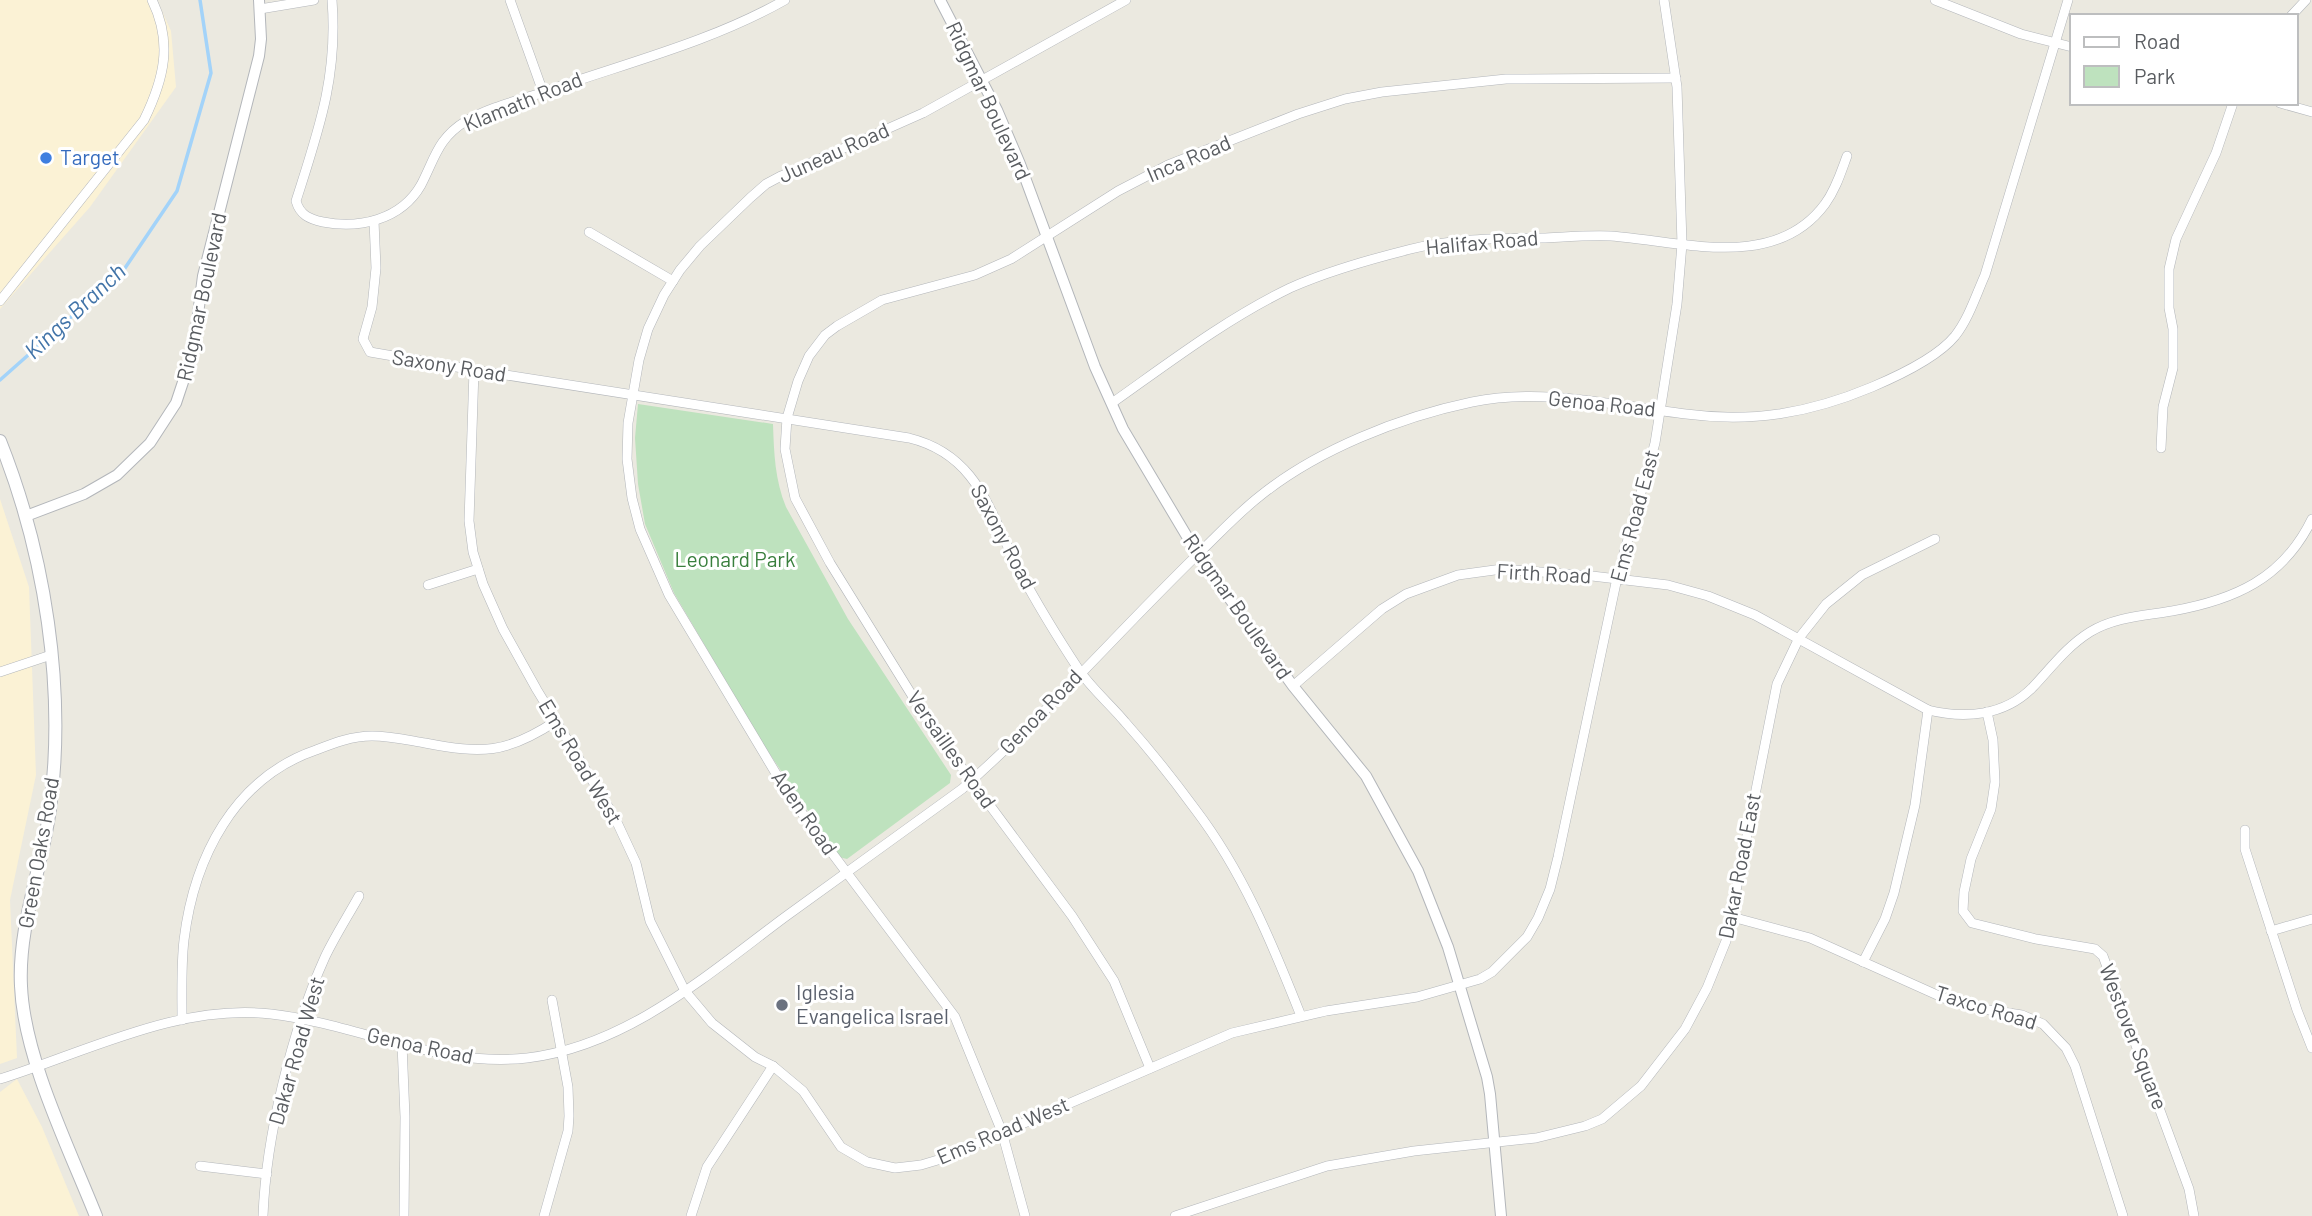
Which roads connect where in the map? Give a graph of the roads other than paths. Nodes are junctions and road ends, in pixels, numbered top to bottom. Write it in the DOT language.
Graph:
graph roads {
  1 [pos="152,0"];
  2 [pos="314,0"];
  3 [pos="332,0"];
  4 [pos="510,0"];
  5 [pos="785,0"];
  6 [pos="940,0"];
  7 [pos="1126,0"];
  8 [pos="1664,0"];
  9 [pos="1935,0"];
  10 [pos="2068,0"];
  11 [pos="2306,0"];
  12 [pos="259,5"];
  13 [pos="2293,14"];
  14 [pos="2055,43"];
  15 [pos="2070,47"];
  16 [pos="1676,78"];
  17 [pos="981,80"];
  18 [pos="543,92"];
  19 [pos="2233,105"];
  20 [pos="2287,105"];
  21 [pos="2312,112"];
  22 [pos="1847,156"];
  23 [pos="374,221"];
  24 [pos="589,232"];
  25 [pos="1046,235"];
  26 [pos="1682,244"];
  27 [pos="673,281"];
  28 [pos="0,300"];
  29 [pos="474,370"];
  30 [pos="633,394"];
  31 [pos="1112,403"];
  32 [pos="1660,411"];
  33 [pos="787,418"];
  34 [pos="0,441"];
  35 [pos="2161,448"];
  36 [pos="26,516"];
  37 [pos="2312,519"];
  38 [pos="1935,539"];
  39 [pos="1198,555"];
  40 [pos="478,569"];
  41 [pos="1617,578"];
  42 [pos="428,585"];
  43 [pos="1799,638"];
  44 [pos="51,655"];
  45 [pos="0,672"];
  46 [pos="1080,672"];
  47 [pos="1293,686"];
  48 [pos="1928,710"];
  49 [pos="1987,712"];
  50 [pos="556,721"];
  51 [pos="972,780"];
  52 [pos="2245,830"];
  53 [pos="846,873"];
  54 [pos="359,896"];
  55 [pos="1732,917"];
  56 [pos="2312,919"];
  57 [pos="2271,931"];
  58 [pos="1863,962"];
  59 [pos="1460,985"];
  60 [pos="685,991"];
  61 [pos="552,1000"];
  62 [pos="1301,1016"];
  63 [pos="302,1018"];
  64 [pos="182,1020"];
  65 [pos="402,1044"];
  66 [pos="2312,1048"];
  67 [pos="562,1051"];
  68 [pos="773,1066"];
  69 [pos="37,1068"];
  70 [pos="1150,1069"];
  71 [pos="0,1079"];
  72 [pos="1002,1132"];
  73 [pos="1494,1142"];
  74 [pos="200,1166"];
  75 [pos="267,1174"];
  76 [pos="96,1216"];
  77 [pos="263,1216"];
  78 [pos="404,1216"];
  79 [pos="544,1216"];
  80 [pos="691,1216"];
  81 [pos="1025,1216"];
  82 [pos="1175,1216"];
  83 [pos="1500,1216"];
  84 [pos="2123,1216"];
  85 [pos="2194,1216"];
  1 -- 28 [label="street"];
  2 -- 12 [label="street"];
  3 -- 23 [label="street, Klamath Road"];
  4 -- 18 [label="street"];
  5 -- 18 [label="street, Klamath Road"];
  6 -- 17 [label="street, Ridgmar Boulevard"];
  7 -- 17 [label="street, Juneau Road"];
  8 -- 16 [label="street, Ems Road East"];
  9 -- 14 [label="street"];
  10 -- 14 [label="street, Genoa Road"];
  11 -- 13 [label="street"];
  12 -- 36 [label="street, Ridgmar Boulevard"];
  14 -- 15 [label="street"];
  14 -- 32 [label="street, Genoa Road"];
  16 -- 25 [label="street, Inca Road"];
  16 -- 26 [label="street, Ems Road East"];
  17 -- 25 [label="street, Ridgmar Boulevard"];
  17 -- 27 [label="street, Juneau Road"];
  18 -- 23 [label="street, Klamath Road"];
  19 -- 35 [label="street"];
  20 -- 21 [label="street"];
  22 -- 26 [label="street, Halifax Road"];
  23 -- 29 [label="street, Saxony Road"];
  24 -- 27 [label="street"];
  25 -- 31 [label="street, Ridgmar Boulevard"];
  25 -- 33 [label="street, Inca Road"];
  26 -- 31 [label="street, Halifax Road"];
  26 -- 32 [label="street, Ems Road East"];
  27 -- 30 [label="street, Juneau Road"];
  29 -- 30 [label="street, Saxony Road"];
  29 -- 40 [label="street, Ems Road West"];
  30 -- 33 [label="street, Saxony Road"];
  30 -- 53 [label="street, Aden Road"];
  31 -- 39 [label="street, Ridgmar Boulevard"];
  32 -- 39 [label="street, Genoa Road"];
  32 -- 41 [label="street, Ems Road East"];
  33 -- 46 [label="street, Saxony Road"];
  33 -- 51 [label="street, Versailles Road"];
  34 -- 36 [label="main road, Green Oaks Road"];
  36 -- 44 [label="main road, Green Oaks Road"];
  37 -- 49 [label="street"];
  38 -- 43 [label="street, Dakar Road East"];
  39 -- 46 [label="street, Genoa Road"];
  39 -- 47 [label="street, Ridgmar Boulevard"];
  40 -- 42 [label="street"];
  40 -- 50 [label="street, Ems Road West"];
  41 -- 43 [label="street, Firth Road"];
  41 -- 47 [label="street, Firth Road"];
  41 -- 59 [label="street, Ems Road East"];
  43 -- 48 [label="street, Firth Road"];
  43 -- 55 [label="street, Dakar Road East"];
  44 -- 45 [label="street"];
  44 -- 69 [label="main road, Green Oaks Road"];
  46 -- 51 [label="street, Genoa Road"];
  46 -- 62 [label="street, Saxony Road"];
  47 -- 59 [label="street, Ridgmar Boulevard"];
  48 -- 49 [label="street"];
  48 -- 58 [label="street"];
  49 -- 85 [label="street, Westover Square"];
  50 -- 60 [label="street, Ems Road West"];
  50 -- 64 [label="street"];
  51 -- 53 [label="street, Genoa Road"];
  51 -- 70 [label="street, Versailles Road"];
  52 -- 57 [label="street"];
  53 -- 60 [label="street, Genoa Road"];
  53 -- 72 [label="street, Aden Road"];
  54 -- 63 [label="street, Dakar Road West"];
  55 -- 58 [label="street, Taxco Road"];
  55 -- 73 [label="street, Dakar Road East"];
  56 -- 57 [label="street"];
  57 -- 66 [label="street"];
  58 -- 84 [label="street, Taxco Road"];
  59 -- 62 [label="street, Ems Road West"];
  59 -- 73 [label="street, Ridgmar Boulevard"];
  60 -- 67 [label="street, Genoa Road"];
  60 -- 68 [label="street, Ems Road West"];
  61 -- 67 [label="street"];
  62 -- 70 [label="street, Ems Road West"];
  63 -- 64 [label="street, Genoa Road"];
  63 -- 65 [label="street, Genoa Road"];
  63 -- 75 [label="street, Dakar Road West"];
  64 -- 69 [label="street, Genoa Road"];
  65 -- 67 [label="street, Genoa Road"];
  65 -- 78 [label="street"];
  67 -- 79 [label="street"];
  68 -- 72 [label="street, Ems Road West"];
  68 -- 80 [label="street"];
  69 -- 71 [label="street, Genoa Road"];
  69 -- 76 [label="main road, Green Oaks Road"];
  70 -- 72 [label="street, Ems Road West"];
  72 -- 81 [label="street, Aden Road"];
  73 -- 82 [label="street, Dakar Road East"];
  73 -- 83 [label="street, Ridgmar Boulevard"];
  74 -- 75 [label="street"];
  75 -- 77 [label="street, Dakar Road West"];
}
